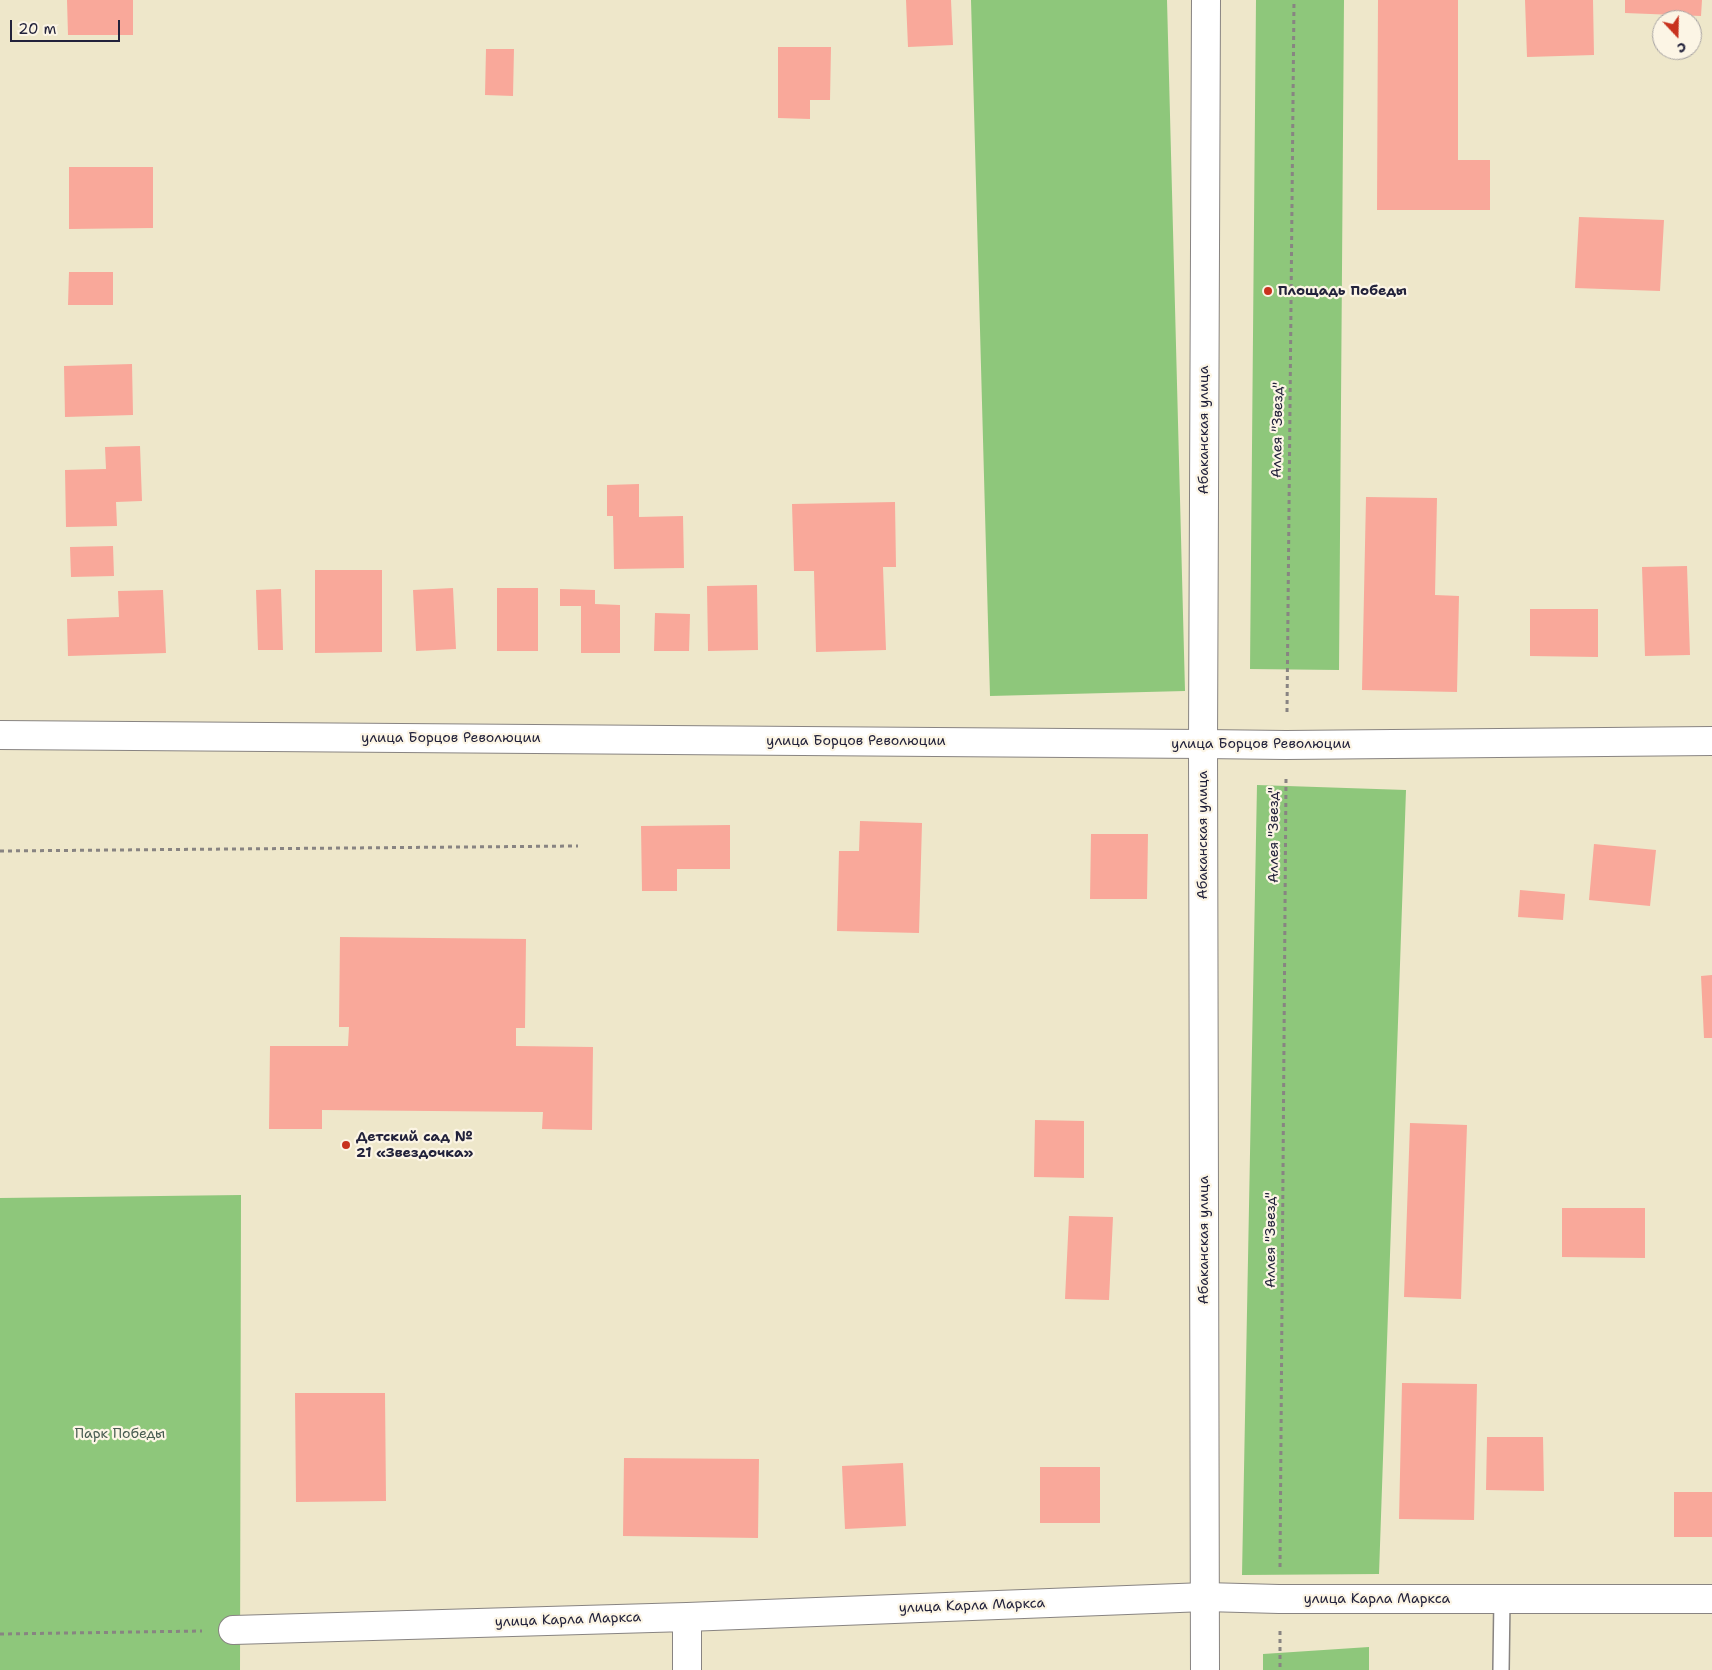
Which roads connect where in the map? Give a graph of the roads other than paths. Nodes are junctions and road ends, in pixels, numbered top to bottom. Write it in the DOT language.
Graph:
graph roads {
  1 [pos="1206,0"];
  2 [pos="0,735"];
  3 [pos="1712,741"];
  4 [pos="1203,744"];
  5 [pos="1205,1597"];
  6 [pos="1502,1598"];
  7 [pos="1712,1599"];
  8 [pos="686,1617"];
  9 [pos="233,1630"];
  10 [pos="687,1670"];
  11 [pos="1205,1670"];
  12 [pos="1501,1670"];
  1 -- 4 [label="street, Абаканская улица"];
  2 -- 4 [label="street, улица Борцов Революции"];
  3 -- 4 [label="street, улица Борцов Революции"];
  4 -- 5 [label="street, Абаканская улица"];
  5 -- 6 [label="street, улица Карла Маркса"];
  5 -- 8 [label="street, улица Карла Маркса"];
  5 -- 11 [label="street, Абаканская улица"];
  6 -- 7 [label="street, улица Карла Маркса"];
  6 -- 12 [label="lane"];
  8 -- 9 [label="street, улица Карла Маркса"];
  8 -- 10 [label="street"];
}
